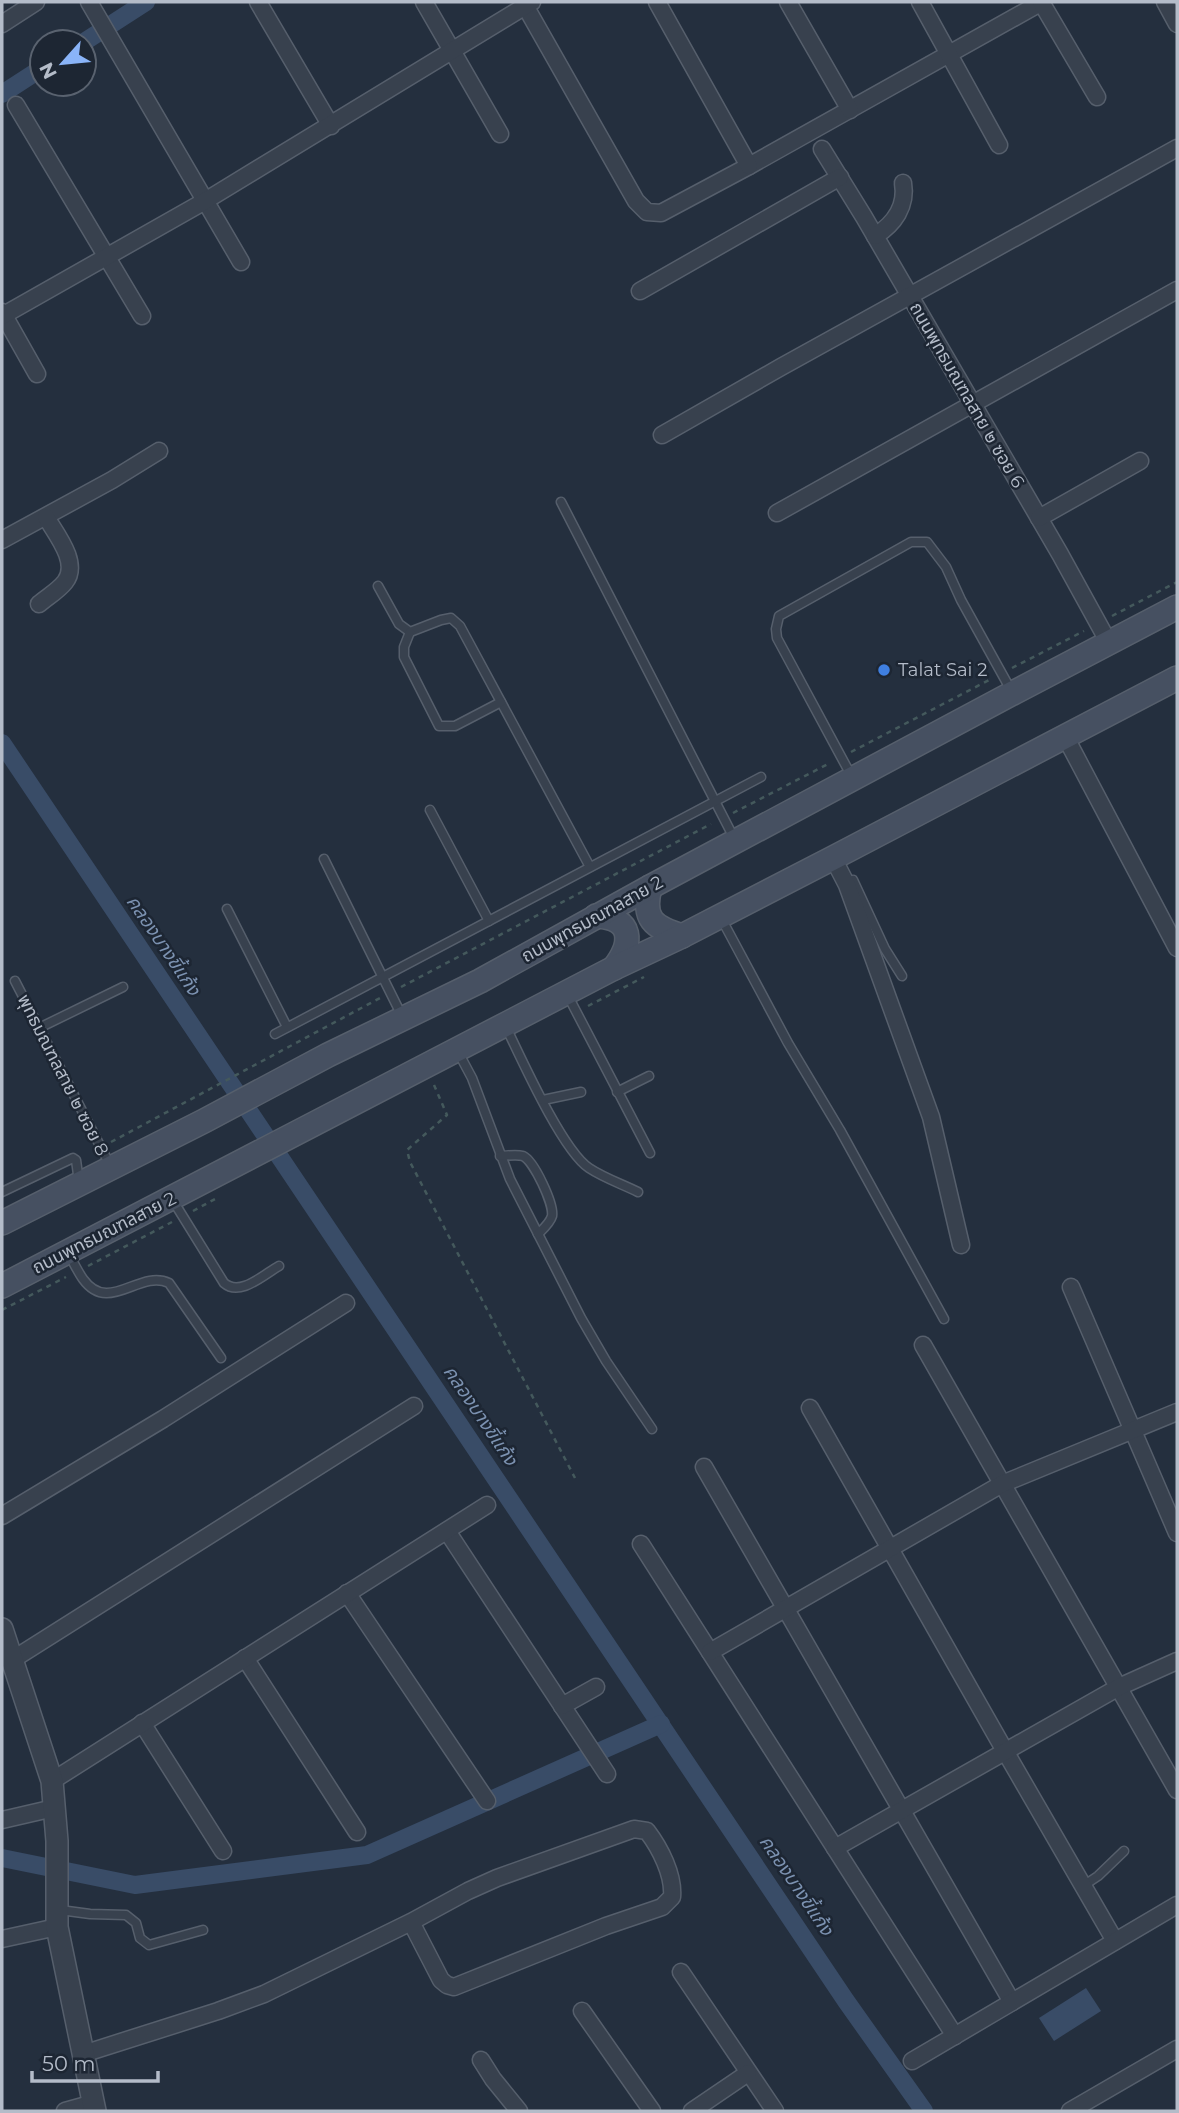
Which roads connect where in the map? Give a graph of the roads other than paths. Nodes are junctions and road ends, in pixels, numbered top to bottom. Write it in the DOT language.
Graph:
graph roads {
  1 [pos="36,2"];
  2 [pos="89,2"];
  3 [pos="258,2"];
  4 [pos="424,2"];
  5 [pos="657,2"];
  6 [pos="788,2"];
  7 [pos="920,2"];
  8 [pos="1042,2"];
  9 [pos="1165,2"];
  10 [pos="527,3"];
  11 [pos="2,24"];
  12 [pos="1177,24"];
  13 [pos="451,50"];
  14 [pos="949,55"];
  15 [pos="1097,97"];
  16 [pos="16,105"];
  17 [pos="850,110"];
  18 [pos="331,126"];
  19 [pos="499,134"];
  20 [pos="999,145"];
  21 [pos="1177,148"];
  22 [pos="822,149"];
  23 [pos="749,166"];
  24 [pos="840,177"];
  25 [pos="903,183"];
  26 [pos="205,201"];
  27 [pos="875,236"];
  28 [pos="107,256"];
  29 [pos="241,262"];
  30 [pos="1177,290"];
  31 [pos="640,291"];
  32 [pos="909,296"];
  33 [pos="2,314"];
  34 [pos="142,316"];
  35 [pos="37,374"];
  36 [pos="972,405"];
  37 [pos="662,435"];
  38 [pos="159,451"];
  39 [pos="1140,461"];
  40 [pos="561,502"];
  41 [pos="777,513"];
  42 [pos="46,517"];
  43 [pos="1039,518"];
  44 [pos="2,540"];
  45 [pos="378,586"];
  46 [pos="39,604"];
  47 [pos="1177,607"];
  48 [pos="410,632"];
  49 [pos="1104,633"];
  50 [pos="1177,678"];
  51 [pos="1007,683"];
  52 [pos="501,702"];
  53 [pos="1066,738"];
  54 [pos="761,777"];
  55 [pos="853,779"];
  56 [pos="714,800"];
  57 [pos="430,810"];
  58 [pos="736,842"];
  59 [pos="836,856"];
  60 [pos="324,859"];
  61 [pos="590,867"];
  62 [pos="650,887"];
  63 [pos="227,909"];
  64 [pos="596,916"];
  65 [pos="720,916"];
  66 [pos="489,921"];
  67 [pos="682,936"];
  68 [pos="1177,948"];
  69 [pos="614,968"];
  70 [pos="382,976"];
  71 [pos="902,976"];
  72 [pos="15,981"];
  73 [pos="123,987"];
  74 [pos="566,993"];
  75 [pos="403,1019"];
  76 [pos="505,1025"];
  77 [pos="287,1027"];
  78 [pos="39,1028"];
  79 [pos="275,1034"];
  80 [pos="457,1050"];
  81 [pos="649,1076"];
  82 [pos="581,1092"];
  83 [pos="617,1092"];
  84 [pos="543,1100"];
  85 [pos="650,1153"];
  86 [pos="500,1156"];
  87 [pos="111,1168"];
  88 [pos="79,1185"];
  89 [pos="2,1192"];
  90 [pos="638,1192"];
  91 [pos="177,1207"];
  92 [pos="2,1223"];
  93 [pos="121,1224"];
  94 [pos="538,1234"];
  95 [pos="961,1245"];
  96 [pos="73,1261"];
  97 [pos="279,1266"];
  98 [pos="2,1268"];
  99 [pos="2,1286"];
  100 [pos="1071,1287"];
  101 [pos="346,1303"];
  102 [pos="944,1319"];
  103 [pos="923,1345"];
  104 [pos="221,1358"];
  105 [pos="414,1406"];
  106 [pos="810,1408"];
  107 [pos="1177,1412"];
  108 [pos="652,1429"];
  109 [pos="1133,1430"];
  110 [pos="705,1467"];
  111 [pos="1002,1484"];
  112 [pos="487,1506"];
  113 [pos="2,1516"];
  114 [pos="447,1531"];
  115 [pos="1177,1533"];
  116 [pos="641,1544"];
  117 [pos="890,1548"];
  118 [pos="347,1593"];
  119 [pos="785,1608"];
  120 [pos="2,1629"];
  121 [pos="710,1652"];
  122 [pos="245,1658"];
  123 [pos="12,1660"];
  124 [pos="1177,1661"];
  125 [pos="596,1687"];
  126 [pos="1119,1687"];
  127 [pos="562,1706"];
  128 [pos="142,1723"];
  129 [pos="1005,1751"];
  130 [pos="607,1774"];
  131 [pos="52,1781"];
  132 [pos="1177,1790"];
  133 [pos="487,1801"];
  134 [pos="54,1808"];
  135 [pos="902,1810"];
  136 [pos="2,1820"];
  137 [pos="357,1832"];
  138 [pos="835,1849"];
  139 [pos="1124,1850"];
  140 [pos="223,1851"];
  141 [pos="1083,1886"];
  142 [pos="1177,1905"];
  143 [pos="57,1918"];
  144 [pos="411,1922"];
  145 [pos="203,1930"];
  146 [pos="2,1939"];
  147 [pos="1115,1941"];
  148 [pos="681,1972"];
  149 [pos="1012,2002"];
  150 [pos="582,2011"];
  151 [pos="955,2036"];
  152 [pos="1177,2049"];
  153 [pos="83,2054"];
  154 [pos="481,2060"];
  155 [pos="912,2061"];
  156 [pos="748,2073"];
  157 [pos="94,2107"];
  158 [pos="65,2111"];
  159 [pos="519,2111"];
  160 [pos="652,2111"];
  161 [pos="692,2111"];
  162 [pos="775,2111"];
  163 [pos="1070,2111"];
  1 -- 11 [label="street"];
  2 -- 26 [label="street"];
  3 -- 18 [label="street"];
  4 -- 13 [label="street"];
  5 -- 23 [label="street"];
  6 -- 17 [label="street"];
  7 -- 14 [label="street"];
  8 -- 14 [label="street"];
  8 -- 15 [label="street"];
  9 -- 12 [label="street"];
  10 -- 13 [label="street"];
  10 -- 23 [label="street"];
  13 -- 18 [label="street"];
  13 -- 19 [label="street"];
  14 -- 17 [label="street"];
  14 -- 20 [label="street"];
  16 -- 28 [label="street"];
  17 -- 23 [label="street"];
  18 -- 26 [label="street"];
  21 -- 32 [label="street"];
  22 -- 24 [label="street, ถนนพุทธมณฑลสาย ๒ ซอย 6"];
  24 -- 27 [label="street, ถนนพุทธมณฑลสาย ๒ ซอย 6"];
  24 -- 31 [label="street"];
  25 -- 27 [label="street"];
  26 -- 28 [label="street"];
  26 -- 29 [label="street"];
  27 -- 32 [label="street, ถนนพุทธมณฑลสาย ๒ ซอย 6"];
  28 -- 33 [label="street"];
  28 -- 34 [label="street"];
  30 -- 36 [label="street"];
  32 -- 36 [label="street, ถนนพุทธมณฑลสาย ๒ ซอย 6"];
  32 -- 37 [label="street"];
  33 -- 35 [label="street"];
  36 -- 41 [label="street"];
  36 -- 43 [label="street, ถนนพุทธมณฑลสาย ๒ ซอย 6"];
  38 -- 42 [label="street"];
  39 -- 43 [label="street"];
  40 -- 56 [label="lane"];
  42 -- 44 [label="street"];
  42 -- 46 [label="street"];
  43 -- 49 [label="street, ถนนพุทธมณฑลสาย ๒ ซอย 6"];
  45 -- 48 [label="lane"];
  47 -- 49 [label="main road, ถนนพุทธมณฑลสาย 2"];
  48 -- 52 [label="lane"];
  48 -- 52 [label="lane"];
  49 -- 51 [label="main road, ถนนพุทธมณฑลสาย 2"];
  50 -- 53 [label="main road, ถนนพุทธมณฑลสาย 2"];
  51 -- 55 [label="main road, ถนนพุทธมณฑลสาย 2"];
  51 -- 55 [label="lane"];
  52 -- 61 [label="lane"];
  53 -- 59 [label="main road, ถนนพุทธมณฑลสาย 2"];
  53 -- 68 [label="street"];
  54 -- 56 [label="lane"];
  55 -- 58 [label="main road, ถนนพุทธมณฑลสาย 2"];
  56 -- 58 [label="lane"];
  56 -- 61 [label="lane"];
  57 -- 66 [label="lane"];
  58 -- 62 [label="main road, ถนนพุทธมณฑลสาย 2"];
  59 -- 65 [label="main road, ถนนพุทธมณฑลสาย 2"];
  59 -- 71 [label="lane"];
  59 -- 95 [label="street"];
  60 -- 70 [label="lane"];
  61 -- 66 [label="lane"];
  62 -- 64 [label="main road, ถนนพุทธมณฑลสาย 2"];
  62 -- 67 [label="main road"];
  63 -- 77 [label="lane"];
  64 -- 69 [label="main road"];
  64 -- 75 [label="main road, ถนนพุทธมณฑลสาย 2"];
  65 -- 67 [label="main road, ถนนพุทธมณฑลสาย 2"];
  65 -- 102 [label="lane"];
  66 -- 70 [label="lane"];
  67 -- 69 [label="main road, ถนนพุทธมณฑลสาย 2"];
  69 -- 74 [label="main road, ถนนพุทธมณฑลสาย 2"];
  70 -- 75 [label="lane"];
  70 -- 77 [label="lane"];
  72 -- 78 [label="lane, พุทธมณฑลสาย ๒ ซอย 8"];
  73 -- 78 [label="lane"];
  74 -- 76 [label="main road, ถนนพุทธมณฑลสาย 2"];
  74 -- 83 [label="lane"];
  75 -- 87 [label="main road, ถนนพุทธมณฑลสาย 2"];
  76 -- 80 [label="main road, ถนนพุทธมณฑลสาย 2"];
  76 -- 84 [label="lane"];
  77 -- 79 [label="lane"];
  78 -- 87 [label="lane, พุทธมณฑลสาย ๒ ซอย 8"];
  80 -- 86 [label="lane"];
  80 -- 91 [label="main road, ถนนพุทธมณฑลสาย 2"];
  81 -- 83 [label="lane"];
  82 -- 84 [label="lane"];
  83 -- 85 [label="lane"];
  84 -- 90 [label="lane"];
  86 -- 94 [label="lane"];
  86 -- 94 [label="lane"];
  87 -- 88 [label="main road, ถนนพุทธมณฑลสาย 2"];
  88 -- 89 [label="lane"];
  88 -- 92 [label="main road, ถนนพุทธมณฑลสาย 2"];
  91 -- 93 [label="main road, ถนนพุทธมณฑลสาย 2"];
  91 -- 97 [label="lane"];
  93 -- 96 [label="main road, ถนนพุทธมณฑลสาย 2"];
  93 -- 98 [label="main road"];
  94 -- 108 [label="lane"];
  96 -- 99 [label="main road, ถนนพุทธมณฑลสาย 2"];
  96 -- 104 [label="lane"];
  100 -- 109 [label="street"];
  101 -- 113 [label="street"];
  103 -- 111 [label="street"];
  105 -- 123 [label="street"];
  106 -- 117 [label="street"];
  107 -- 109 [label="street"];
  109 -- 111 [label="street"];
  109 -- 115 [label="street"];
  110 -- 119 [label="street"];
  111 -- 117 [label="street"];
  111 -- 126 [label="street"];
  112 -- 114 [label="street"];
  114 -- 118 [label="street"];
  114 -- 127 [label="street"];
  116 -- 121 [label="street"];
  117 -- 119 [label="street"];
  117 -- 129 [label="street"];
  118 -- 122 [label="street"];
  118 -- 133 [label="street"];
  119 -- 121 [label="street"];
  119 -- 135 [label="street"];
  120 -- 123 [label="street"];
  121 -- 138 [label="street"];
  122 -- 128 [label="street"];
  122 -- 137 [label="street"];
  123 -- 131 [label="street"];
  124 -- 126 [label="street"];
  125 -- 127 [label="street"];
  126 -- 129 [label="street"];
  126 -- 132 [label="street"];
  127 -- 130 [label="street"];
  128 -- 131 [label="street"];
  128 -- 140 [label="street"];
  129 -- 135 [label="street"];
  129 -- 141 [label="street"];
  131 -- 134 [label="street"];
  134 -- 136 [label="street"];
  134 -- 143 [label="street"];
  135 -- 138 [label="street"];
  135 -- 149 [label="street"];
  138 -- 151 [label="street"];
  139 -- 141 [label="lane"];
  141 -- 147 [label="street"];
  142 -- 147 [label="street"];
  143 -- 145 [label="lane"];
  143 -- 146 [label="street"];
  143 -- 153 [label="street"];
  144 -- 144 [label="street"];
  144 -- 153 [label="street"];
  147 -- 149 [label="street"];
  148 -- 156 [label="street"];
  149 -- 151 [label="street"];
  150 -- 160 [label="street"];
  151 -- 155 [label="street"];
  152 -- 163 [label="street"];
  153 -- 157 [label="street"];
  154 -- 159 [label="street"];
  156 -- 161 [label="street"];
  156 -- 162 [label="street"];
  157 -- 158 [label="street"];
}
